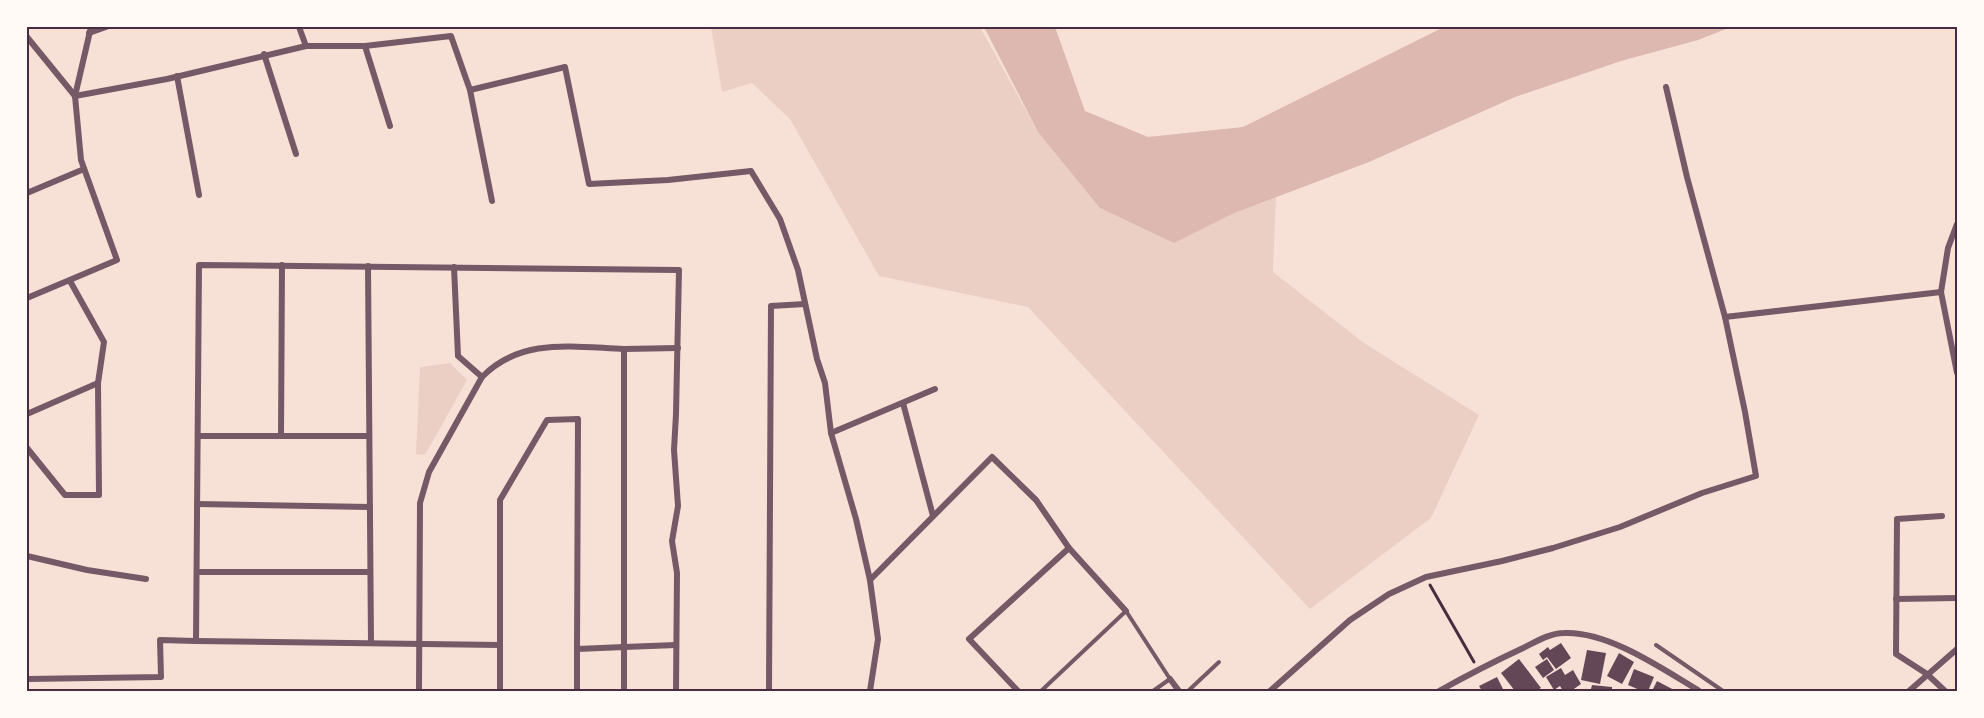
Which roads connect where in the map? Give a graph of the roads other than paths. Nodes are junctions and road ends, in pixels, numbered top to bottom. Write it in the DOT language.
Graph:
graph roads {
  1 [pos="106,27"];
  2 [pos="299,27"];
  3 [pos="90,30"];
  4 [pos="27,37"];
  5 [pos="306,46"];
  6 [pos="365,46"];
  7 [pos="264,54"];
  8 [pos="177,76"];
  9 [pos="1666,87"];
  10 [pos="470,90"];
  11 [pos="75,96"];
  12 [pos="390,126"];
  13 [pos="296,153"];
  14 [pos="84,169"];
  15 [pos="27,194"];
  16 [pos="199,195"];
  17 [pos="492,201"];
  18 [pos="1957,224"];
  19 [pos="282,266"];
  20 [pos="368,266"];
  21 [pos="454,267"];
  22 [pos="70,280"];
  23 [pos="1941,292"];
  24 [pos="27,298"];
  25 [pos="805,304"];
  26 [pos="1725,317"];
  27 [pos="678,348"];
  28 [pos="624,349"];
  29 [pos="1957,372"];
  30 [pos="482,377"];
  31 [pos="98,383"];
  32 [pos="935,389"];
  33 [pos="903,403"];
  34 [pos="27,414"];
  35 [pos="831,433"];
  36 [pos="198,436"];
  37 [pos="281,436"];
  38 [pos="369,436"];
  39 [pos="27,448"];
  40 [pos="197,504"];
  41 [pos="370,507"];
  42 [pos="933,516"];
  43 [pos="1942,516"];
  44 [pos="1069,548"];
  45 [pos="27,556"];
  46 [pos="197,572"];
  47 [pos="370,572"];
  48 [pos="146,579"];
  49 [pos="870,580"];
  50 [pos="1957,598"];
  51 [pos="1896,599"];
  52 [pos="1126,611"];
  53 [pos="196,641"];
  54 [pos="370,643"];
  55 [pos="418,644"];
  56 [pos="500,645"];
  57 [pos="676,645"];
  58 [pos="1656,645"];
  59 [pos="624,647"];
  60 [pos="577,649"];
  61 [pos="1957,649"];
  62 [pos="1219,662"];
  63 [pos="1927,674"];
  64 [pos="1170,679"];
  65 [pos="27,680"];
  66 [pos="419,691"];
  67 [pos="500,691"];
  68 [pos="577,691"];
  69 [pos="624,691"];
  70 [pos="676,691"];
  71 [pos="770,691"];
  72 [pos="870,691"];
  73 [pos="1018,691"];
  74 [pos="1041,691"];
  75 [pos="1153,691"];
  76 [pos="1179,691"];
  77 [pos="1188,691"];
  78 [pos="1270,691"];
  79 [pos="1439,691"];
  80 [pos="1697,691"];
  81 [pos="1723,691"];
  82 [pos="1909,691"];
  83 [pos="1945,691"];
  1 -- 3 [label="street"];
  2 -- 5 [label="street"];
  3 -- 11 [label="street"];
  4 -- 11 [label="street"];
  5 -- 6 [label="street"];
  5 -- 7 [label="street"];
  6 -- 10 [label="street"];
  6 -- 12 [label="street"];
  7 -- 8 [label="street"];
  7 -- 13 [label="street"];
  8 -- 11 [label="street"];
  8 -- 16 [label="street"];
  9 -- 26 [label="street"];
  10 -- 17 [label="street"];
  10 -- 25 [label="street"];
  11 -- 14 [label="street"];
  14 -- 15 [label="street"];
  14 -- 22 [label="street"];
  18 -- 23 [label="street"];
  19 -- 20 [label="street"];
  19 -- 36 [label="street"];
  19 -- 37 [label="street"];
  20 -- 21 [label="street"];
  20 -- 38 [label="street"];
  21 -- 27 [label="street"];
  21 -- 30 [label="street"];
  22 -- 24 [label="street"];
  22 -- 31 [label="street"];
  23 -- 26 [label="street"];
  23 -- 29 [label="street"];
  25 -- 35 [label="street"];
  25 -- 71 [label="street"];
  26 -- 78 [label="street"];
  27 -- 28 [label="street"];
  27 -- 57 [label="street"];
  28 -- 30 [label="street"];
  28 -- 59 [label="street"];
  30 -- 55 [label="street"];
  31 -- 34 [label="street"];
  31 -- 39 [label="street"];
  32 -- 33 [label="street"];
  33 -- 35 [label="street"];
  33 -- 42 [label="street"];
  35 -- 49 [label="street"];
  36 -- 37 [label="street"];
  36 -- 40 [label="street"];
  37 -- 38 [label="street"];
  38 -- 41 [label="street"];
  40 -- 41 [label="street"];
  40 -- 46 [label="street"];
  41 -- 47 [label="street"];
  42 -- 44 [label="street"];
  42 -- 49 [label="street"];
  43 -- 51 [label="street"];
  44 -- 52 [label="street"];
  44 -- 73 [label="street"];
  45 -- 48 [label="street"];
  46 -- 47 [label="street"];
  46 -- 53 [label="street"];
  47 -- 54 [label="street"];
  49 -- 72 [label="street"];
  50 -- 51 [label="street"];
  51 -- 63 [label="street"];
  52 -- 64 [label="lane"];
  52 -- 74 [label="lane"];
  53 -- 54 [label="street"];
  53 -- 65 [label="street"];
  54 -- 55 [label="street"];
  55 -- 56 [label="street"];
  55 -- 66 [label="street"];
  56 -- 60 [label="street"];
  56 -- 67 [label="street"];
  57 -- 59 [label="street"];
  57 -- 70 [label="street"];
  58 -- 81 [label="lane"];
  59 -- 60 [label="street"];
  59 -- 69 [label="street"];
  60 -- 68 [label="street"];
  61 -- 63 [label="street"];
  62 -- 77 [label="lane"];
  63 -- 82 [label="street"];
  63 -- 83 [label="street"];
  64 -- 75 [label="lane"];
  64 -- 76 [label="street"];
  79 -- 80 [label="street"];
}
